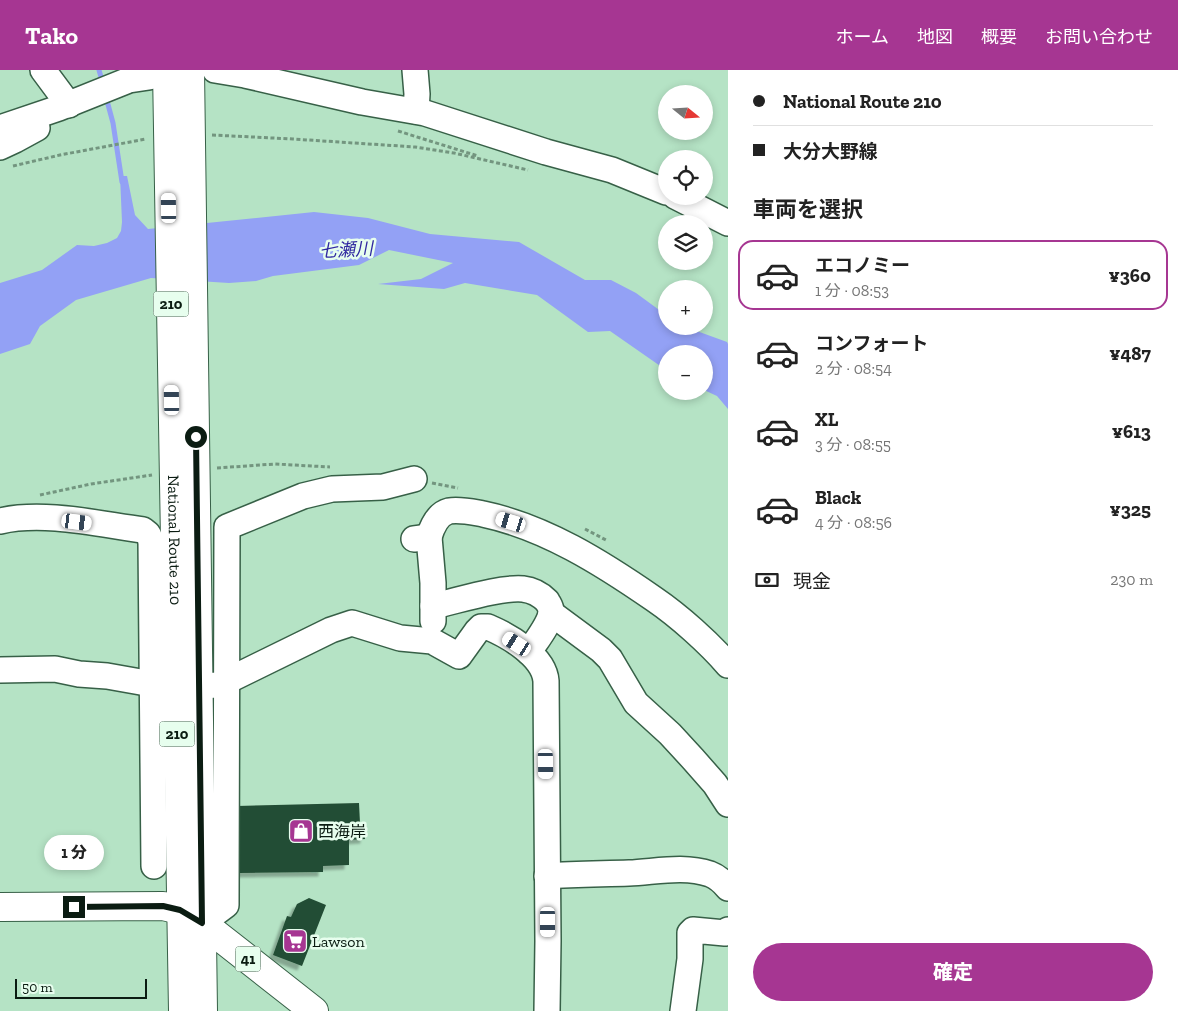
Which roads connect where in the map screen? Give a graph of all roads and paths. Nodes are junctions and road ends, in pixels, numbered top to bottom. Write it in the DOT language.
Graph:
graph roads {
  1 [pos="44,70"];
  2 [pos="190,70"];
  3 [pos="415,70"];
  4 [pos="230,71"];
  5 [pos="158,73"];
  6 [pos="125,76"];
  7 [pos="64,106"];
  8 [pos="416,111"];
  9 [pos="0,128"];
  10 [pos="180,143"];
  11 [pos="6,157"];
  12 [pos="536,172"];
  13 [pos="658,189"];
  14 [pos="693,205"];
  15 [pos="728,223"];
  16 [pos="175,463"];
  17 [pos="414,479"];
  18 [pos="35,496"];
  19 [pos="0,521"];
  20 [pos="433,606"];
  21 [pos="551,613"];
  22 [pos="432,641"];
  23 [pos="529,652"];
  24 [pos="728,665"];
  25 [pos="0,670"];
  26 [pos="227,681"];
  27 [pos="176,685"];
  28 [pos="728,804"];
  29 [pos="154,866"];
  30 [pos="547,876"];
  31 [pos="728,888"];
  32 [pos="0,907"];
  33 [pos="191,917"];
  34 [pos="728,930"];
  35 [pos="182,1011"];
  36 [pos="203,1011"];
  37 [pos="314,1011"];
  38 [pos="547,1011"];
  39 [pos="683,1011"];
  1 -- 7 [label="street"];
  2 -- 10 [label="main road, National Route 210 / 210"];
  3 -- 8 [label="street"];
  4 -- 8 [label="street"];
  5 -- 6 [label="street"];
  5 -- 10 [label="main road, National Route 210 / 210"];
  6 -- 7 [label="street"];
  7 -- 9 [label="street"];
  7 -- 11 [label="street"];
  8 -- 13 [label="street"];
  10 -- 11 [label="path"];
  10 -- 12 [label="path"];
  10 -- 16 [label="main road, National Route 210 / 210"];
  14 -- 15 [label="street"];
  16 -- 18 [label="path"];
  16 -- 27 [label="main road, National Route 210 / 210"];
  17 -- 26 [label="street"];
  19 -- 27 [label="street"];
  20 -- 21 [label="street"];
  20 -- 22 [label="street"];
  20 -- 24 [label="street"];
  21 -- 23 [label="street"];
  21 -- 28 [label="street"];
  22 -- 23 [label="street"];
  22 -- 26 [label="street"];
  23 -- 30 [label="street"];
  25 -- 27 [label="street"];
  26 -- 27 [label="street"];
  26 -- 33 [label="street"];
  27 -- 29 [label="street"];
  27 -- 33 [label="main road, National Route 210 / 210"];
  30 -- 31 [label="street"];
  30 -- 38 [label="street"];
  32 -- 33 [label="main road, 41"];
  33 -- 35 [label="main road, National Route 210 / 210"];
  33 -- 36 [label="main road, National Route 210 / 210"];
  33 -- 37 [label="main road, 41"];
  34 -- 39 [label="street"];
}
